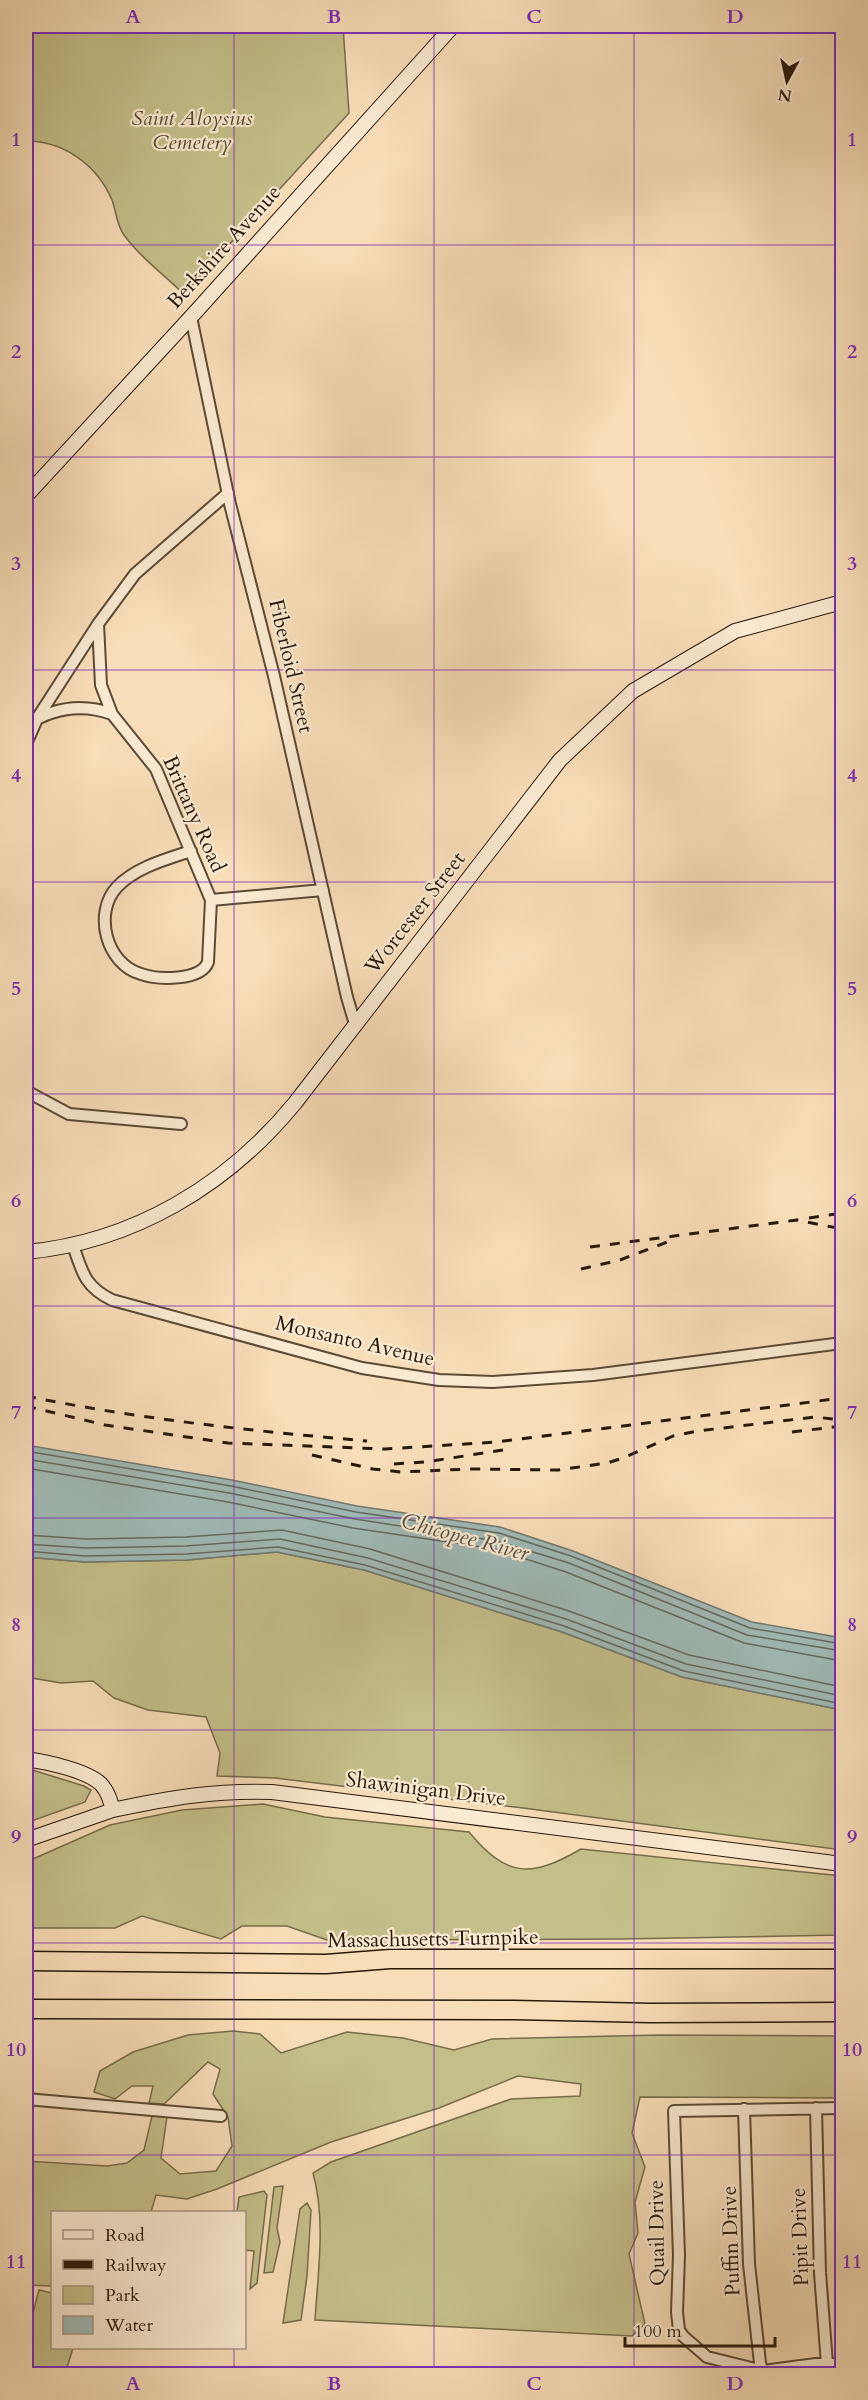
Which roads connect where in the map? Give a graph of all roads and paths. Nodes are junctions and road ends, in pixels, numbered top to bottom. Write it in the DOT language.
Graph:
graph roads {
  1 [pos="453,26"];
  2 [pos="191,317"];
  3 [pos="228,494"];
  4 [pos="26,496"];
  5 [pos="843,602"];
  6 [pos="98,624"];
  7 [pos="112,714"];
  8 [pos="38,717"];
  9 [pos="26,725"];
  10 [pos="26,744"];
  11 [pos="191,850"];
  12 [pos="323,890"];
  13 [pos="211,900"];
  14 [pos="356,1024"];
  15 [pos="26,1092"];
  16 [pos="181,1124"];
  17 [pos="73,1245"];
  18 [pos="26,1252"];
  19 [pos="843,1343"];
  20 [pos="26,1759"];
  21 [pos="112,1810"];
  22 [pos="26,1840"];
  23 [pos="843,1864"];
  24 [pos="843,1959"];
  25 [pos="26,1961"];
  26 [pos="26,2009"];
  27 [pos="843,2012"];
  28 [pos="26,2099"];
  29 [pos="816,2108"];
  30 [pos="843,2108"];
  31 [pos="744,2109"];
  32 [pos="221,2116"];
  33 [pos="827,2364"];
  34 [pos="843,2364"];
  35 [pos="762,2373"];
  1 -- 2 [label="main road, Berkshire Avenue"];
  2 -- 3 [label="street, Fiberloid Street"];
  2 -- 4 [label="main road, Berkshire Avenue"];
  3 -- 6 [label="street"];
  3 -- 12 [label="street, Fiberloid Street"];
  5 -- 14 [label="main road, Worcester Street"];
  6 -- 7 [label="street, Brittany Road"];
  6 -- 8 [label="street"];
  7 -- 8 [label="street"];
  7 -- 11 [label="street, Brittany Road"];
  8 -- 9 [label="street"];
  8 -- 10 [label="street"];
  11 -- 13 [label="street, Brittany Road"];
  11 -- 13 [label="street, Brittany Road"];
  12 -- 13 [label="street"];
  12 -- 14 [label="street, Fiberloid Street"];
  14 -- 17 [label="main road, Worcester Street"];
  15 -- 16 [label="street"];
  17 -- 18 [label="main road, Worcester Street"];
  17 -- 19 [label="street, Monsanto Avenue"];
  20 -- 21 [label="main road"];
  21 -- 22 [label="main road, Shawinigan Drive"];
  21 -- 23 [label="main road, Shawinigan Drive"];
  24 -- 25 [label="highway, Massachusetts Turnpike"];
  26 -- 27 [label="highway"];
  28 -- 32 [label="street"];
  29 -- 30 [label="street"];
  29 -- 31 [label="street"];
  29 -- 33 [label="street, Pipit Drive"];
  31 -- 35 [label="street, Puffin Drive"];
  31 -- 35 [label="street, Quail Drive"];
  33 -- 34 [label="street"];
  33 -- 35 [label="street"];
}
